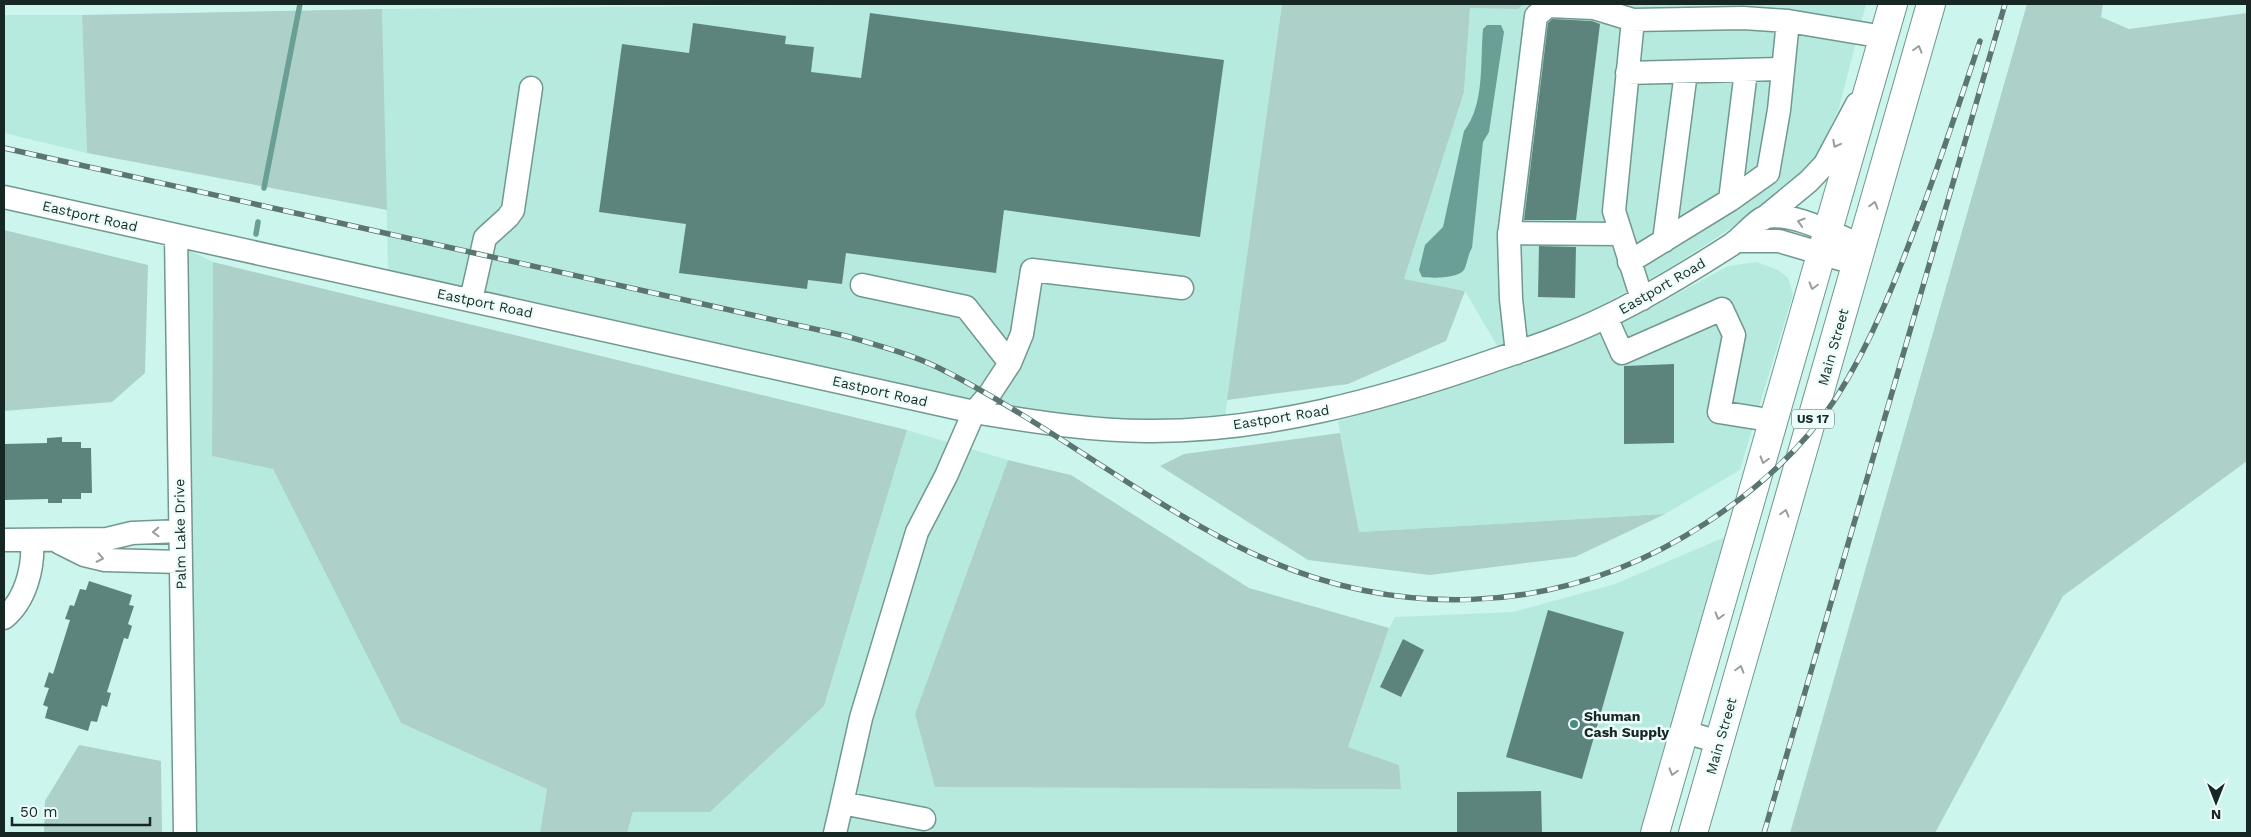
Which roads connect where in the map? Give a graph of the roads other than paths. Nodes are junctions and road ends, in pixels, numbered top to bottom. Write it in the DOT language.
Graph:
graph roads {
  1 [pos="1893,4"];
  2 [pos="1931,4"];
  3 [pos="1633,20"];
  4 [pos="1788,21"];
  5 [pos="1884,37"];
  6 [pos="1783,70"];
  7 [pos="1874,70"];
  8 [pos="1746,71"];
  9 [pos="1686,72"];
  10 [pos="1627,74"];
  11 [pos="531,88"];
  12 [pos="4,196"];
  13 [pos="1730,200"];
  14 [pos="1762,218"];
  15 [pos="1509,233"];
  16 [pos="1621,234"];
  17 [pos="176,235"];
  18 [pos="1664,240"];
  19 [pos="1737,241"];
  20 [pos="1826,243"];
  21 [pos="1859,255"];
  22 [pos="1629,262"];
  23 [pos="862,285"];
  24 [pos="1182,288"];
  25 [pos="1642,299"];
  26 [pos="470,300"];
  27 [pos="1606,317"];
  28 [pos="1517,353"];
  29 [pos="1010,363"];
  30 [pos="974,412"];
  31 [pos="1775,421"];
  32 [pos="180,531"];
  33 [pos="4,540"];
  34 [pos="32,540"];
  35 [pos="55,540"];
  36 [pos="180,562"];
  37 [pos="4,618"];
  38 [pos="1685,732"];
  39 [pos="1719,742"];
  40 [pos="842,803"];
  41 [pos="924,819"];
  42 [pos="184,833"];
  43 [pos="835,833"];
  44 [pos="1656,833"];
  45 [pos="1692,833"];
  1 -- 5 [label="main road, US 17"];
  21 -- 2 [label="main road, Main Street / US 17, one-way"];
  3 -- 4 [label="street"];
  3 -- 10 [label="street"];
  3 -- 15 [label="street"];
  4 -- 5 [label="street"];
  4 -- 6 [label="street"];
  5 -- 7 [label="main road, US 17"];
  6 -- 8 [label="street"];
  6 -- 13 [label="street"];
  7 -- 14 [label="street, Eastport Road, one-way"];
  7 -- 20 [label="main road, US 17"];
  8 -- 9 [label="street"];
  8 -- 13 [label="street"];
  9 -- 10 [label="street"];
  9 -- 18 [label="street"];
  10 -- 16 [label="street"];
  11 -- 26 [label="street"];
  12 -- 17 [label="street, Eastport Road"];
  13 -- 18 [label="street"];
  14 -- 19 [label="street, Eastport Road"];
  20 -- 14 [label="street, one-way"];
  15 -- 16 [label="street"];
  15 -- 28 [label="street"];
  16 -- 22 [label="street"];
  17 -- 26 [label="street, Eastport Road"];
  17 -- 32 [label="street, Palm Lake Drive"];
  18 -- 22 [label="street"];
  19 -- 20 [label="street"];
  19 -- 25 [label="street, Eastport Road"];
  20 -- 21 [label="street"];
  20 -- 31 [label="main road, US 17, one-way"];
  39 -- 21 [label="main road, Main Street / US 17, one-way"];
  22 -- 25 [label="street"];
  23 -- 29 [label="street"];
  24 -- 29 [label="street"];
  25 -- 27 [label="street, Eastport Road"];
  26 -- 30 [label="street, Eastport Road"];
  27 -- 28 [label="street, Eastport Road"];
  27 -- 31 [label="street"];
  28 -- 30 [label="street, Eastport Road"];
  29 -- 30 [label="street"];
  30 -- 40 [label="street"];
  31 -- 38 [label="main road, US 17, one-way"];
  32 -- 35 [label="street, one-way"];
  32 -- 36 [label="street, Palm Lake Drive"];
  33 -- 34 [label="street"];
  34 -- 35 [label="street"];
  34 -- 37 [label="street"];
  35 -- 36 [label="street, one-way"];
  36 -- 42 [label="street, Palm Lake Drive"];
  38 -- 39 [label="street"];
  38 -- 44 [label="main road, US 17, one-way"];
  39 -- 45 [label="main road, Main Street / US 17"];
  40 -- 41 [label="street"];
  40 -- 43 [label="street"];
}
